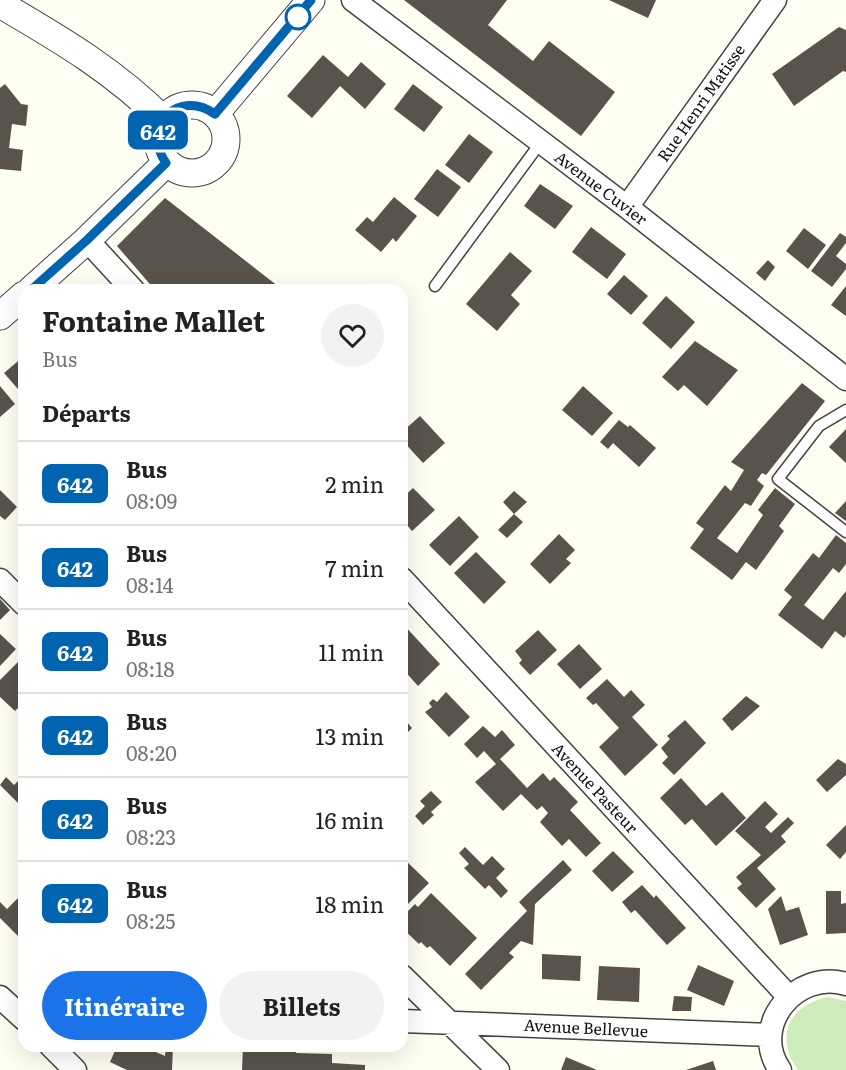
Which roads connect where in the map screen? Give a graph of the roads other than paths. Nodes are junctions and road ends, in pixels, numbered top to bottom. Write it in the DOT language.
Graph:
graph roads {
  1 [pos="311,0"];
  2 [pos="353,0"];
  3 [pos="775,0"];
  4 [pos="0,4"];
  5 [pos="215,114"];
  6 [pos="163,120"];
  7 [pos="541,142"];
  8 [pos="166,163"];
  9 [pos="627,207"];
  10 [pos="87,240"];
  11 [pos="38,284"];
  12 [pos="127,284"];
  13 [pos="435,286"];
  14 [pos="18,300"];
  15 [pos="0,316"];
  16 [pos="846,379"];
  17 [pos="846,410"];
  18 [pos="846,532"];
  19 [pos="0,580"];
  20 [pos="408,585"];
  21 [pos="18,598"];
  22 [pos="408,982"];
  23 [pos="846,984"];
  24 [pos="788,996"];
  25 [pos="7,1001"];
  26 [pos="18,1013"];
  27 [pos="408,1021"];
  28 [pos="449,1022"];
  29 [pos="770,1035"];
  30 [pos="57,1052"];
  31 [pos="75,1070"];
  32 [pos="498,1070"];
  33 [pos="780,1070"];
  1 -- 5 [label="street"];
  2 -- 7 [label="street, Avenue Cuvier"];
  3 -- 9 [label="street, Rue Henri Matisse"];
  4 -- 6 [label="street"];
  5 -- 6 [label="street"];
  5 -- 8 [label="street"];
  6 -- 8 [label="street"];
  7 -- 9 [label="street, Avenue Cuvier"];
  7 -- 13 [label="lane"];
  8 -- 10 [label="street"];
  9 -- 16 [label="street, Avenue Cuvier"];
  10 -- 11 [label="street"];
  10 -- 12 [label="street"];
  14 -- 15 [label="street"];
  17 -- 18 [label="lane"];
  19 -- 21 [label="street"];
  20 -- 24 [label="street, Avenue Pasteur"];
  22 -- 28 [label="street"];
  23 -- 24 [label="street"];
  24 -- 29 [label="street"];
  25 -- 26 [label="street"];
  27 -- 28 [label="street, Avenue Bellevue"];
  28 -- 29 [label="street, Avenue Bellevue"];
  28 -- 32 [label="street"];
  29 -- 33 [label="street"];
  30 -- 31 [label="street"];
}
